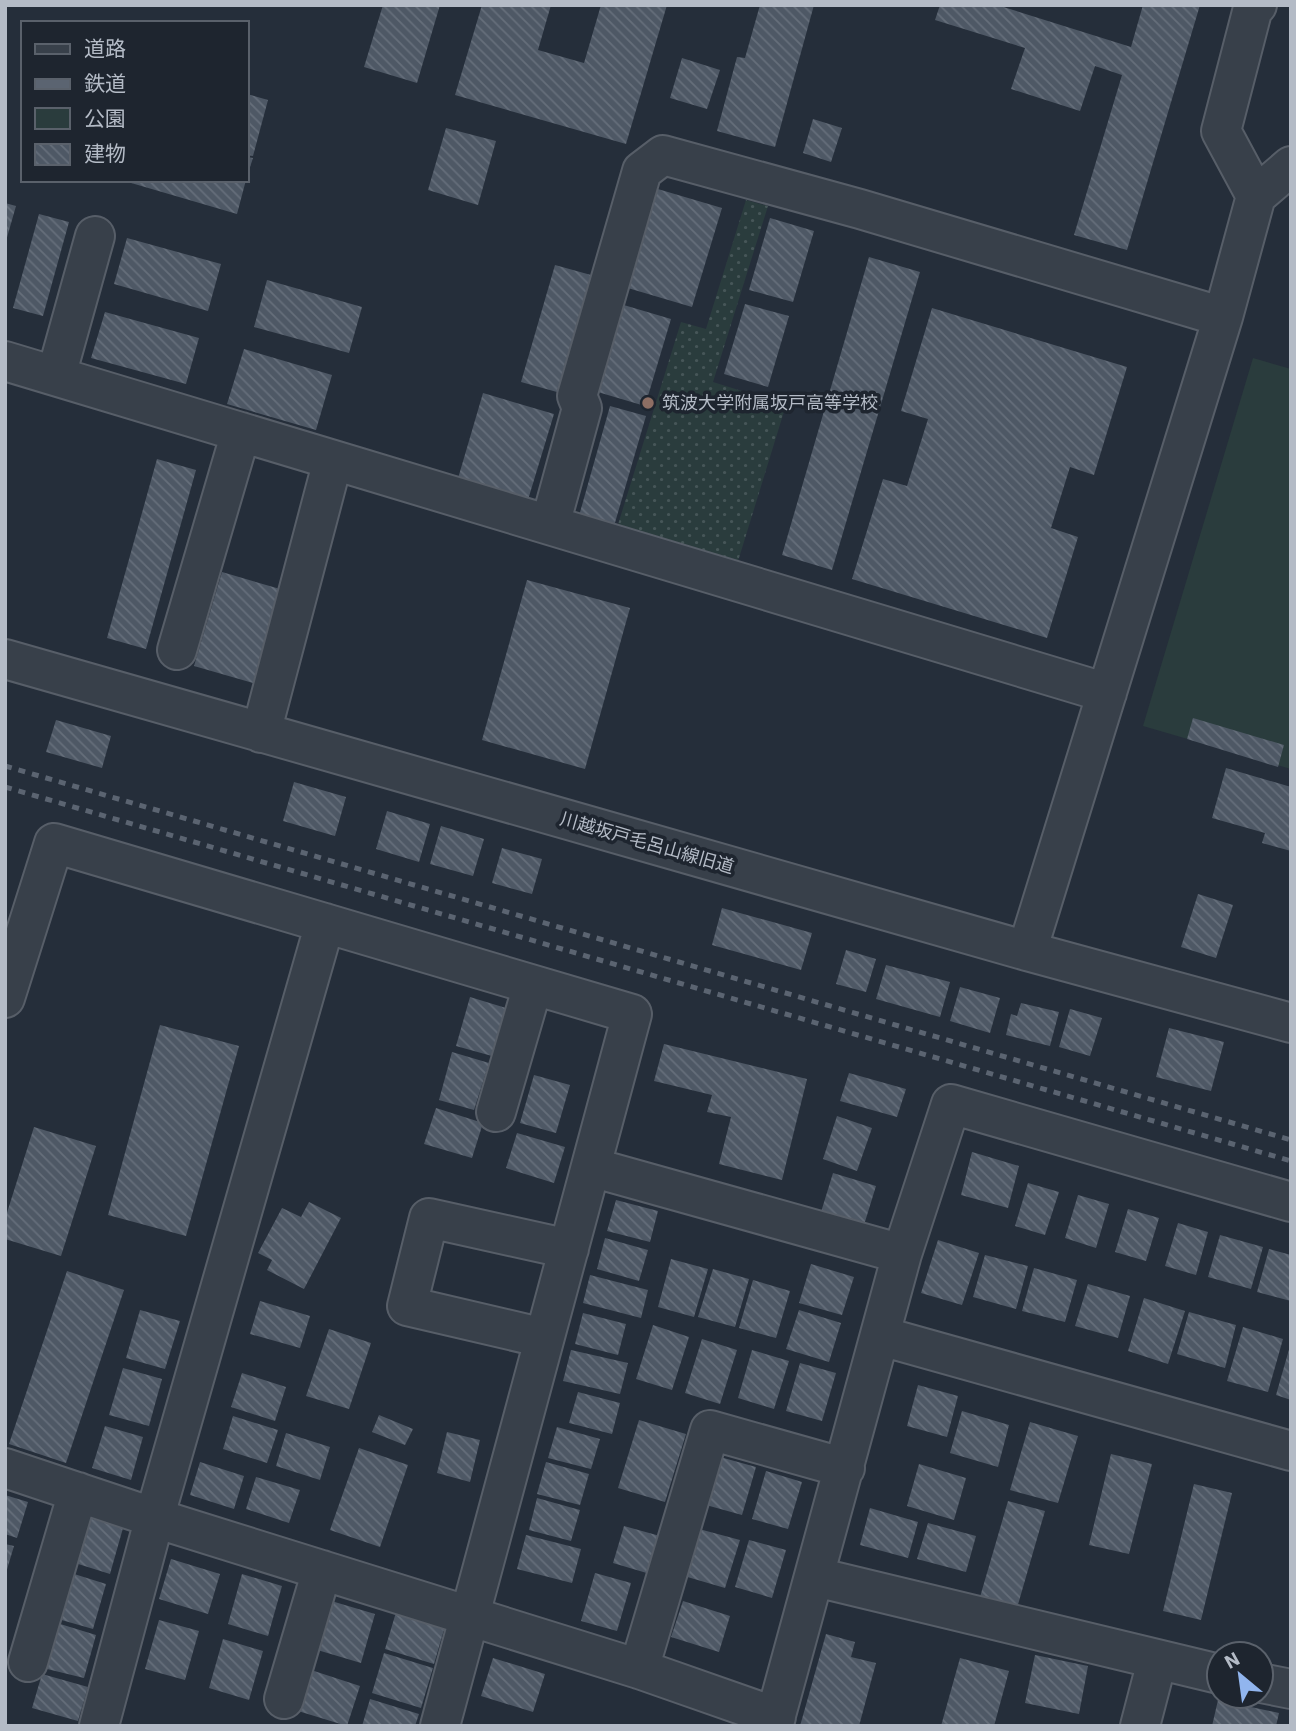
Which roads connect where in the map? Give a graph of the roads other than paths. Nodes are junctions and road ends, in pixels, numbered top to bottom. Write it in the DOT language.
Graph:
graph roads {
  1 [pos="1257,5"];
  2 [pos="1291,166"];
  3 [pos="1256,196"];
  4 [pos="95,236"];
  5 [pos="1223,317"];
  6 [pos="5,361"];
  7 [pos="56,376"];
  8 [pos="240,432"];
  9 [pos="332,460"];
  10 [pos="550,525"];
  11 [pos="177,650"];
  12 [pos="5,659"];
  13 [pos="1107,693"];
  14 [pos="261,733"];
  15 [pos="325,923"];
  16 [pos="1027,951"];
  17 [pos="533,985"];
  18 [pos="5,998"];
  19 [pos="1291,1023"];
  20 [pos="496,1112"];
  21 [pos="591,1167"];
  22 [pos="1291,1202"];
  23 [pos="569,1249"];
  24 [pos="902,1254"];
  25 [pos="881,1336"];
  26 [pos="544,1338"];
  27 [pos="1291,1451"];
  28 [pos="5,1468"];
  29 [pos="845,1468"];
  30 [pos="78,1492"];
  31 [pos="155,1518"];
  32 [pos="321,1570"];
  33 [pos="816,1577"];
  34 [pos="468,1617"];
  35 [pos="1157,1661"];
  36 [pos="27,1662"];
  37 [pos="639,1669"];
  38 [pos="1205,1671"];
  39 [pos="284,1699"];
  40 [pos="775,1721"];
  41 [pos="99,1726"];
  42 [pos="440,1726"];
  43 [pos="1140,1726"];
  1 -- 3 [label="street"];
  2 -- 3 [label="street"];
  3 -- 5 [label="street"];
  4 -- 7 [label="street"];
  5 -- 10 [label="street"];
  5 -- 13 [label="street"];
  6 -- 7 [label="street"];
  7 -- 8 [label="street"];
  8 -- 9 [label="street"];
  8 -- 11 [label="street"];
  9 -- 10 [label="street"];
  9 -- 14 [label="street"];
  10 -- 13 [label="street"];
  12 -- 14 [label="street, 川越坂戸毛呂山線旧道"];
  13 -- 16 [label="street"];
  14 -- 16 [label="street, 川越坂戸毛呂山線旧道"];
  15 -- 17 [label="street"];
  15 -- 18 [label="street"];
  15 -- 31 [label="street"];
  16 -- 19 [label="street, 川越坂戸毛呂山線旧道"];
  17 -- 20 [label="street"];
  17 -- 21 [label="street"];
  21 -- 23 [label="street"];
  21 -- 24 [label="street"];
  22 -- 24 [label="street"];
  23 -- 26 [label="street"];
  23 -- 26 [label="street"];
  24 -- 25 [label="street"];
  25 -- 27 [label="street"];
  25 -- 29 [label="street"];
  26 -- 34 [label="street"];
  28 -- 30 [label="street"];
  29 -- 33 [label="street"];
  29 -- 37 [label="street"];
  30 -- 31 [label="street"];
  30 -- 36 [label="street"];
  31 -- 32 [label="street"];
  31 -- 41 [label="street"];
  32 -- 34 [label="street"];
  32 -- 39 [label="street"];
  33 -- 35 [label="street"];
  33 -- 40 [label="street"];
  34 -- 37 [label="street"];
  34 -- 42 [label="street"];
  35 -- 38 [label="street"];
  35 -- 43 [label="street"];
  37 -- 40 [label="street"];
}
